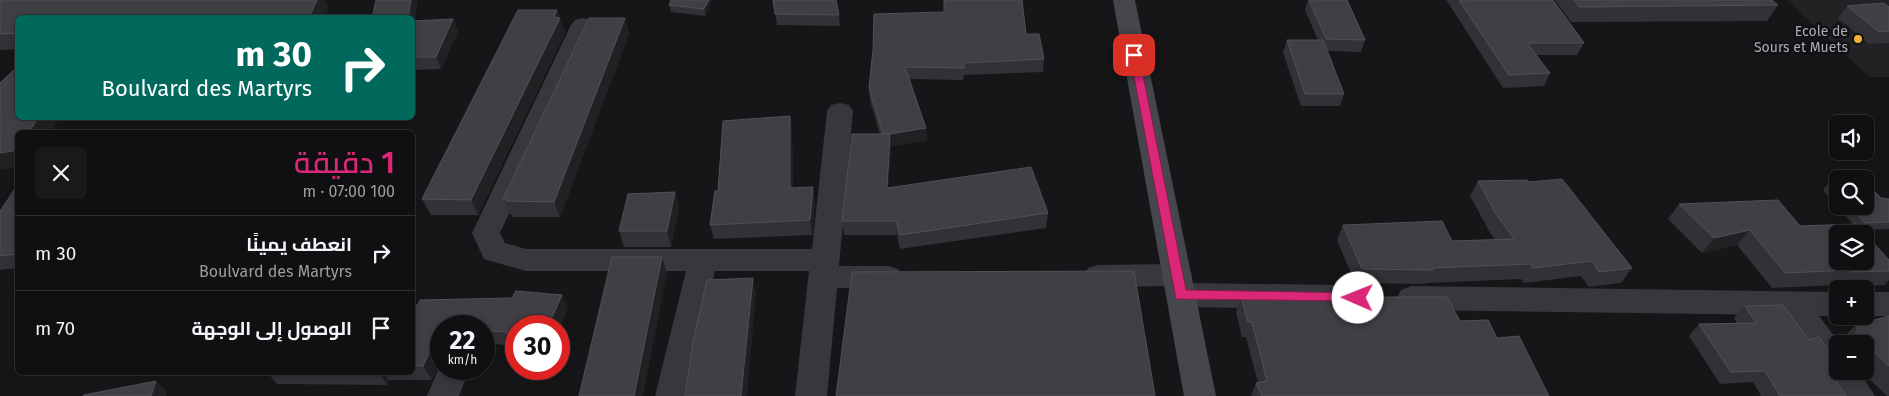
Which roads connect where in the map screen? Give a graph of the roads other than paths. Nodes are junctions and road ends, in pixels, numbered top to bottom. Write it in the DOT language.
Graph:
graph roads {
  1 [pos="1124,0"];
  2 [pos="583,25"];
  3 [pos="840,111"];
  4 [pos="703,260"];
  5 [pos="825,269"];
  6 [pos="1069,276"];
  7 [pos="913,277"];
  8 [pos="1179,285"];
  9 [pos="1358,298"];
  10 [pos="1388,298"];
  11 [pos="1793,303"];
  12 [pos="1829,304"];
  13 [pos="1874,304"];
  14 [pos="1889,304"];
  15 [pos="1829,353"];
  16 [pos="450,380"];
  17 [pos="1848,380"];
  18 [pos="443,396"];
  19 [pos="671,396"];
  20 [pos="811,396"];
  21 [pos="1200,396"];
  22 [pos="1859,396"];
  1 -- 8 [label="street"];
  2 -- 4 [label="street"];
  3 -- 5 [label="street"];
  4 -- 5 [label="street"];
  4 -- 19 [label="street"];
  5 -- 7 [label="street"];
  5 -- 20 [label="street"];
  6 -- 8 [label="street"];
  8 -- 9 [label="street"];
  8 -- 21 [label="street"];
  10 -- 11 [label="street"];
  11 -- 12 [label="street"];
  11 -- 15 [label="street"];
  13 -- 14 [label="street"];
  16 -- 18 [label="street"];
  17 -- 22 [label="street"];
}
